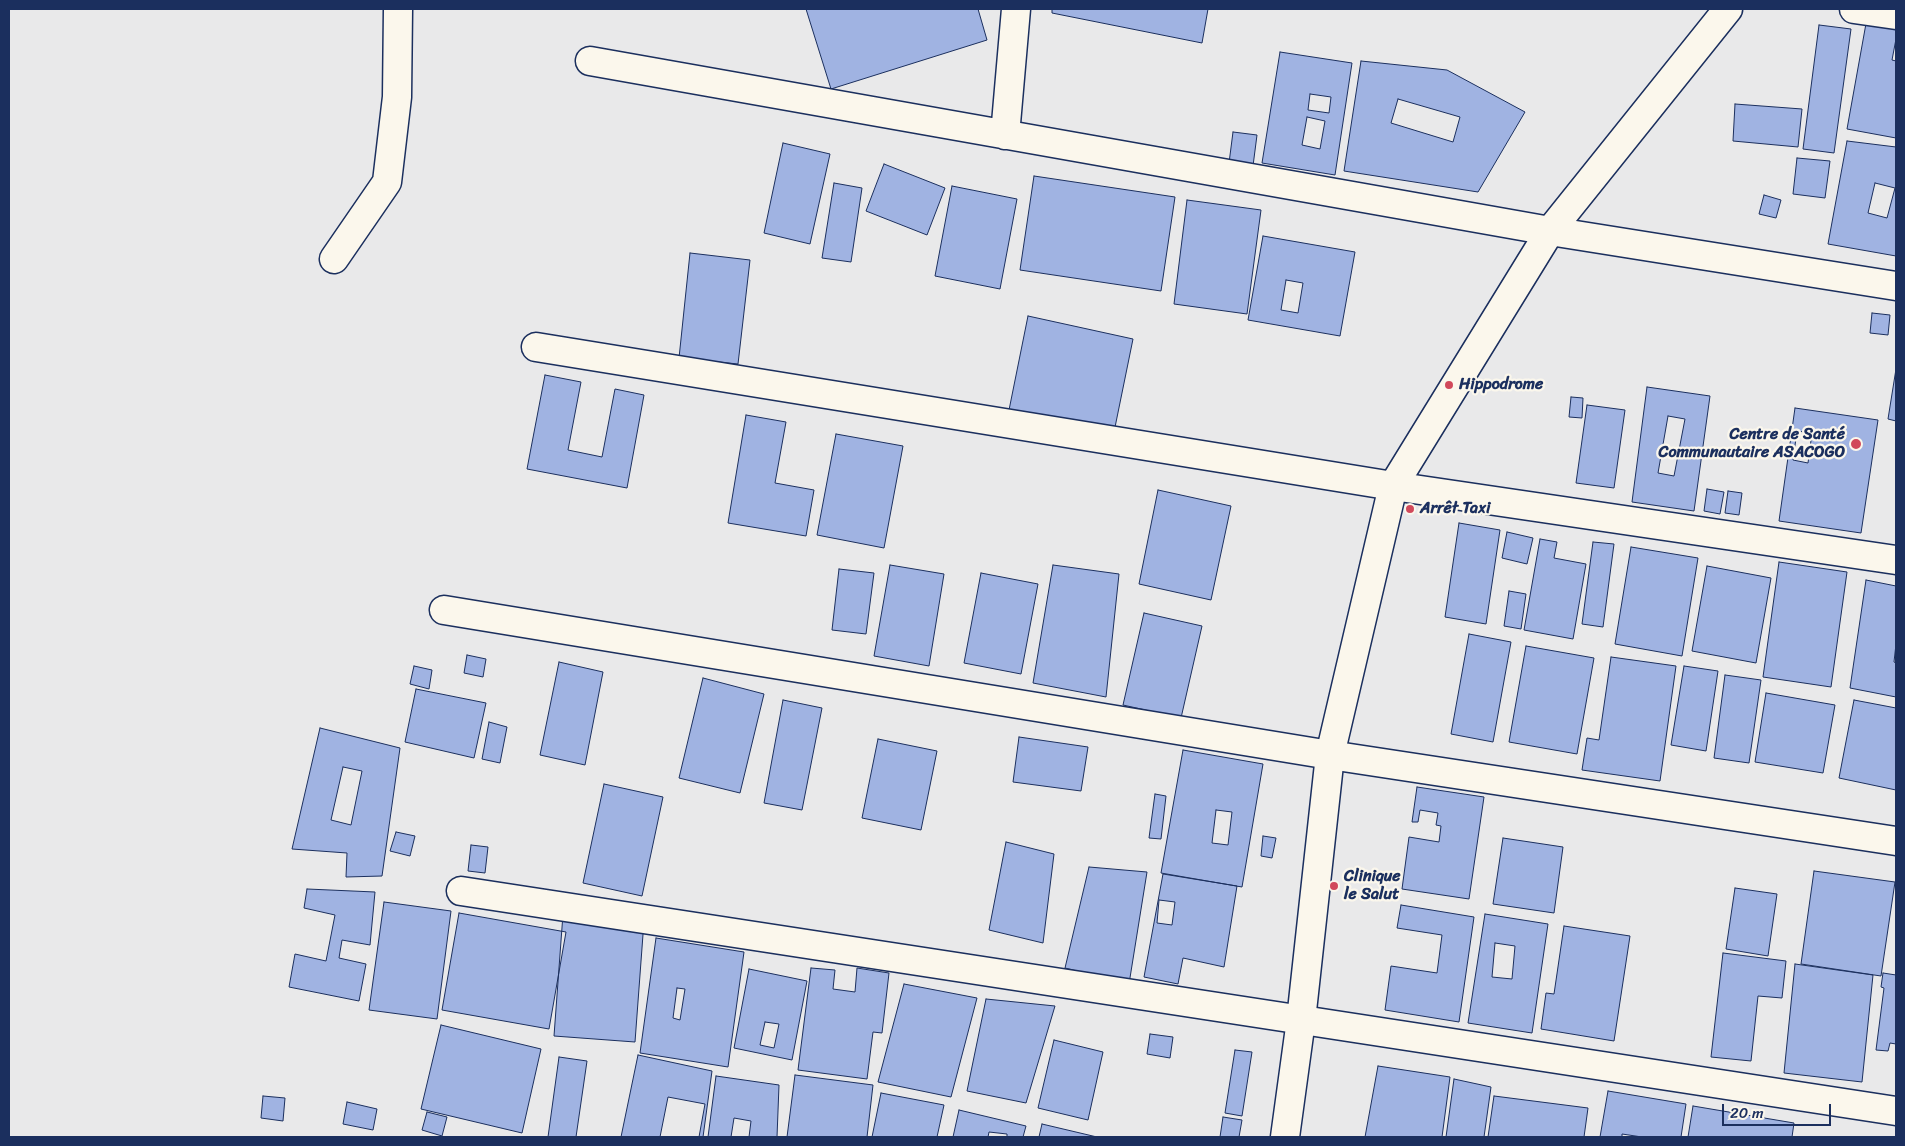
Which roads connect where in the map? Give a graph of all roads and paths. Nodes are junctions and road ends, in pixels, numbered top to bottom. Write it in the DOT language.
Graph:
graph roads {
  1 [pos="398,9"];
  2 [pos="1016,9"];
  3 [pos="1728,9"];
  4 [pos="1854,9"];
  5 [pos="1896,15"];
  6 [pos="590,61"];
  7 [pos="1005,135"];
  8 [pos="1550,231"];
  9 [pos="334,259"];
  10 [pos="1896,286"];
  11 [pos="536,348"];
  12 [pos="1393,486"];
  13 [pos="1896,560"];
  14 [pos="444,610"];
  15 [pos="1330,755"];
  16 [pos="1896,841"];
  17 [pos="461,891"];
  18 [pos="1301,1020"];
  19 [pos="1896,1111"];
  20 [pos="1286,1137"];
  1 -- 9 [label="street"];
  2 -- 7 [label="street"];
  3 -- 8 [label="street"];
  4 -- 5 [label="street"];
  6 -- 7 [label="street"];
  7 -- 8 [label="street"];
  8 -- 10 [label="street"];
  8 -- 12 [label="street"];
  11 -- 12 [label="street"];
  12 -- 13 [label="street"];
  12 -- 15 [label="street"];
  14 -- 15 [label="street"];
  15 -- 16 [label="street"];
  15 -- 18 [label="street"];
  17 -- 18 [label="street"];
  18 -- 19 [label="street"];
  18 -- 20 [label="street"];
}
